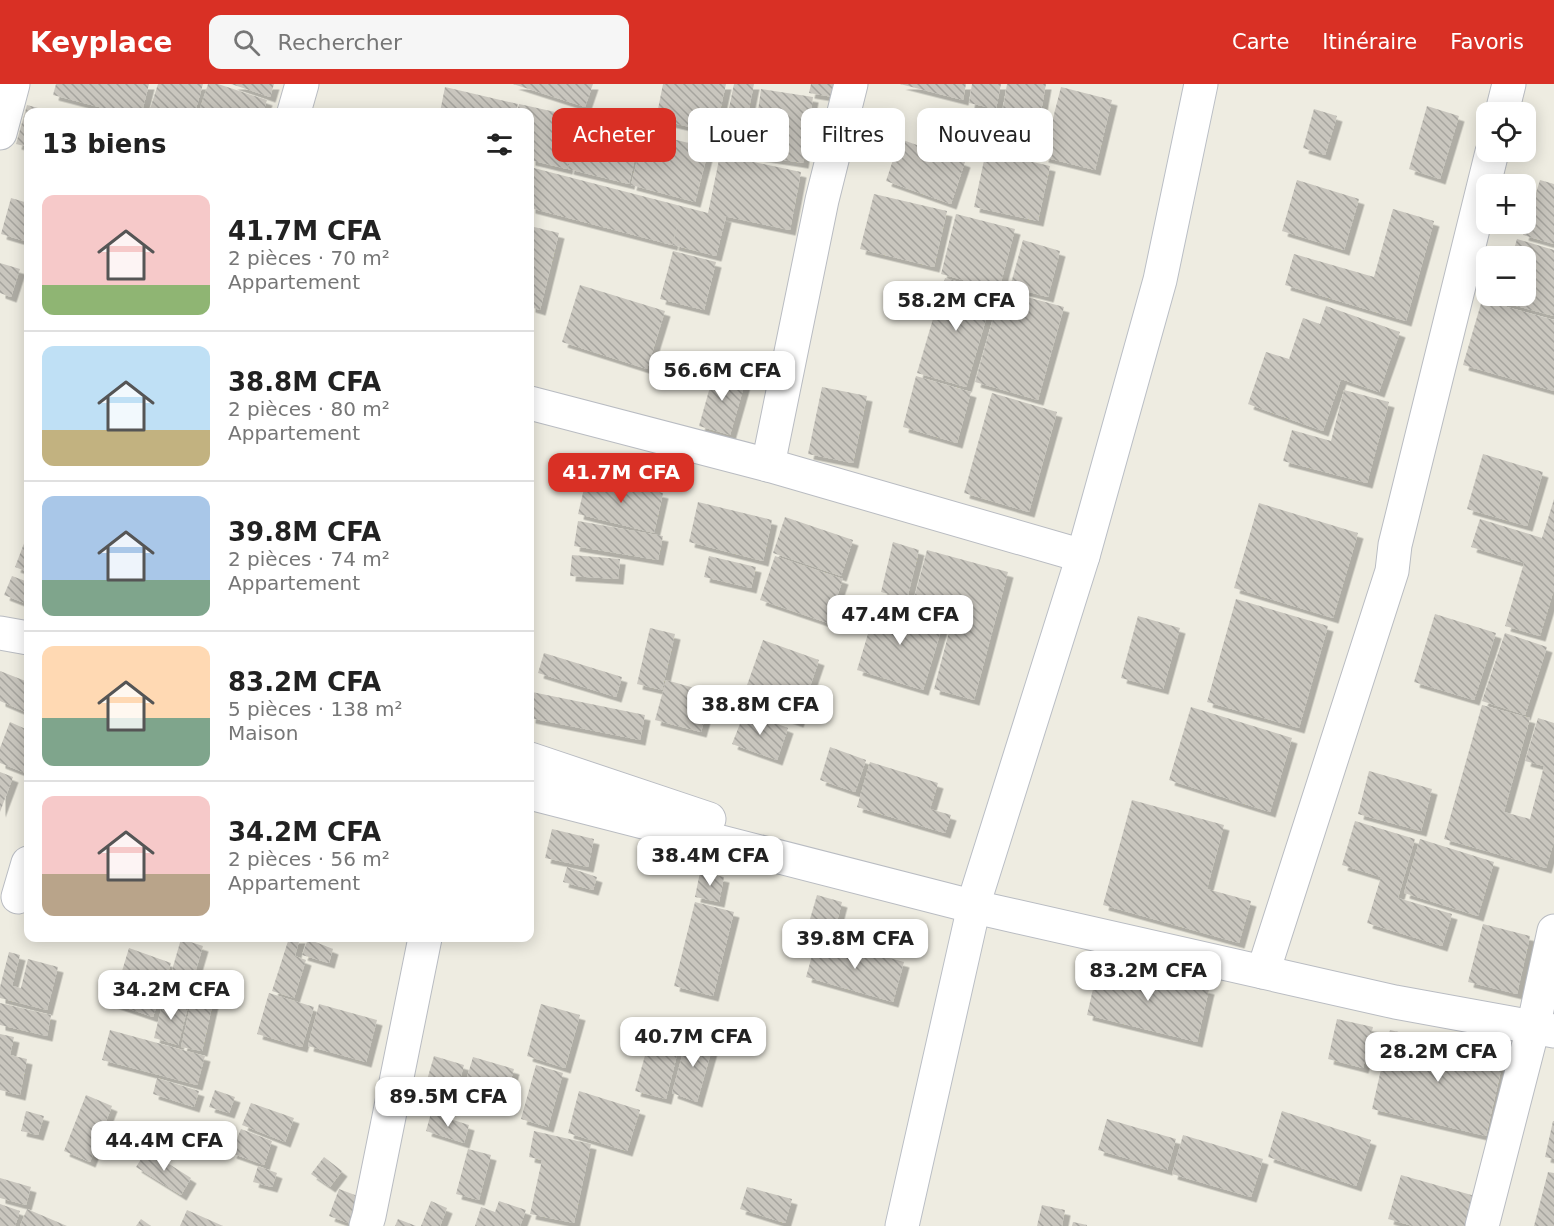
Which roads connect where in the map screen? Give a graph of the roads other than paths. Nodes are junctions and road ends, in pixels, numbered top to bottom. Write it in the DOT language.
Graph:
graph roads {
  1 [pos="13,84"];
  2 [pos="302,84"];
  3 [pos="851,84"];
  4 [pos="1201,84"];
  5 [pos="1509,84"];
  6 [pos="1504,102"];
  7 [pos="295,108"];
  8 [pos="0,134"];
  9 [pos="1490,162"];
  10 [pos="534,405"];
  11 [pos="768,465"];
  12 [pos="1083,556"];
  13 [pos="0,633"];
  14 [pos="24,637"];
  15 [pos="534,760"];
  16 [pos="534,794"];
  17 [pos="24,877"];
  18 [pos="18,897"];
  19 [pos="976,900"];
  20 [pos="1554,932"];
  21 [pos="424,942"];
  22 [pos="1263,972"];
  23 [pos="1544,1030"];
  24 [pos="366,1226"];
  25 [pos="902,1226"];
  26 [pos="1482,1226"];
  1 -- 8 [label="street"];
  2 -- 7 [label="street"];
  3 -- 11 [label="street"];
  4 -- 12 [label="street"];
  5 -- 6 [label="street"];
  9 -- 22 [label="street"];
  10 -- 11 [label="street"];
  11 -- 12 [label="street"];
  12 -- 19 [label="street"];
  13 -- 14 [label="street"];
  15 -- 19 [label="street"];
  16 -- 19 [label="street"];
  17 -- 18 [label="street"];
  19 -- 22 [label="street"];
  19 -- 25 [label="street"];
  20 -- 23 [label="street"];
  21 -- 24 [label="street"];
  22 -- 23 [label="street"];
  23 -- 26 [label="street"];
}
